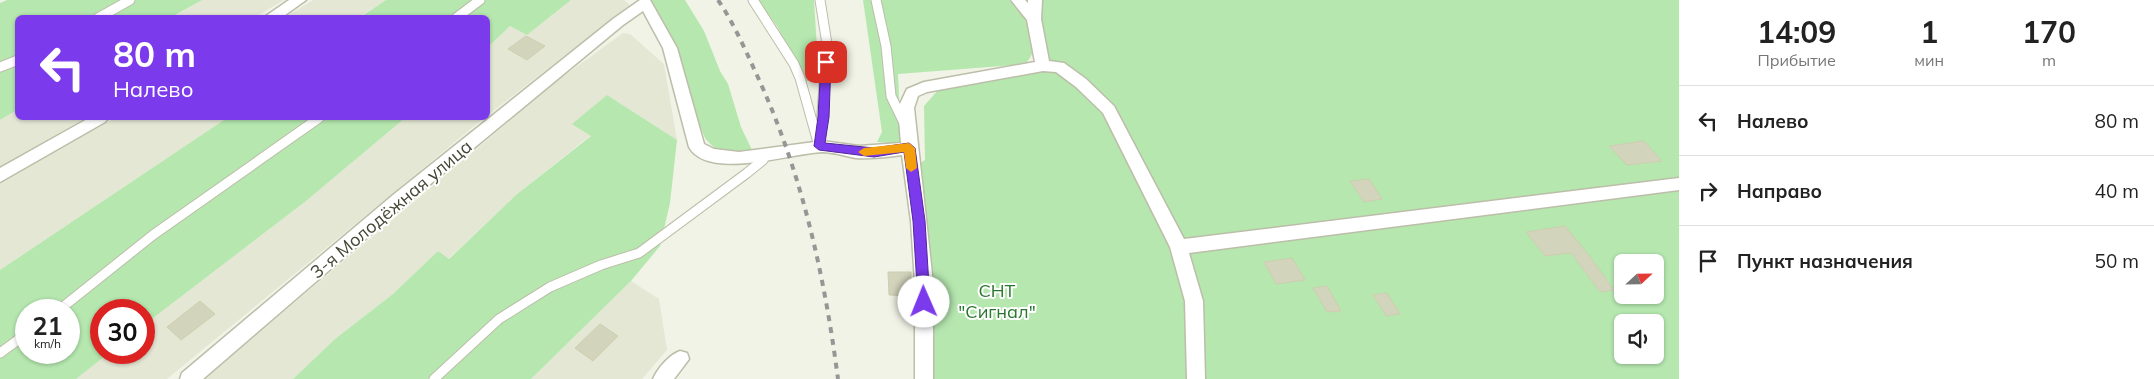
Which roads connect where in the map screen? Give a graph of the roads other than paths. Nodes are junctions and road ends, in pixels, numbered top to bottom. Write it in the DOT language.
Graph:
graph roads {
  1 [pos="130,0"];
  2 [pos="299,0"];
  3 [pos="480,0"];
  4 [pos="753,0"];
  5 [pos="820,0"];
  6 [pos="876,0"];
  7 [pos="1018,0"];
  8 [pos="1035,0"];
  9 [pos="103,15"];
  10 [pos="275,15"];
  11 [pos="460,15"];
  12 [pos="1034,19"];
  13 [pos="15,61"];
  14 [pos="1043,66"];
  15 [pos="0,67"];
  16 [pos="97,120"];
  17 [pos="316,120"];
  18 [pos="908,129"];
  19 [pos="819,146"];
  20 [pos="909,148"];
  21 [pos="765,155"];
  22 [pos="0,176"];
  23 [pos="1679,184"];
  24 [pos="1179,247"];
  25 [pos="73,299"];
  26 [pos="15,342"];
  27 [pos="0,353"];
  28 [pos="680,359"];
  29 [pos="188,379"];
  30 [pos="434,379"];
  31 [pos="662,379"];
  32 [pos="924,379"];
  33 [pos="1196,379"];
  1 -- 9 [label="lane"];
  2 -- 10 [label="street"];
  3 -- 11 [label="lane"];
  4 -- 19 [label="lane"];
  5 -- 19 [label="lane"];
  6 -- 18 [label="lane"];
  7 -- 12 [label="street"];
  8 -- 12 [label="street"];
  12 -- 14 [label="street"];
  13 -- 15 [label="lane"];
  14 -- 18 [label="street"];
  14 -- 24 [label="street"];
  16 -- 22 [label="street"];
  17 -- 25 [label="lane"];
  18 -- 20 [label="street"];
  19 -- 20 [label="street"];
  19 -- 21 [label="street"];
  20 -- 32 [label="street"];
  21 -- 29 [label="street, 3-я Молодёжная улица"];
  21 -- 30 [label="lane"];
  23 -- 24 [label="street"];
  24 -- 33 [label="street"];
  26 -- 27 [label="lane"];
  28 -- 31 [label="street"];
}
